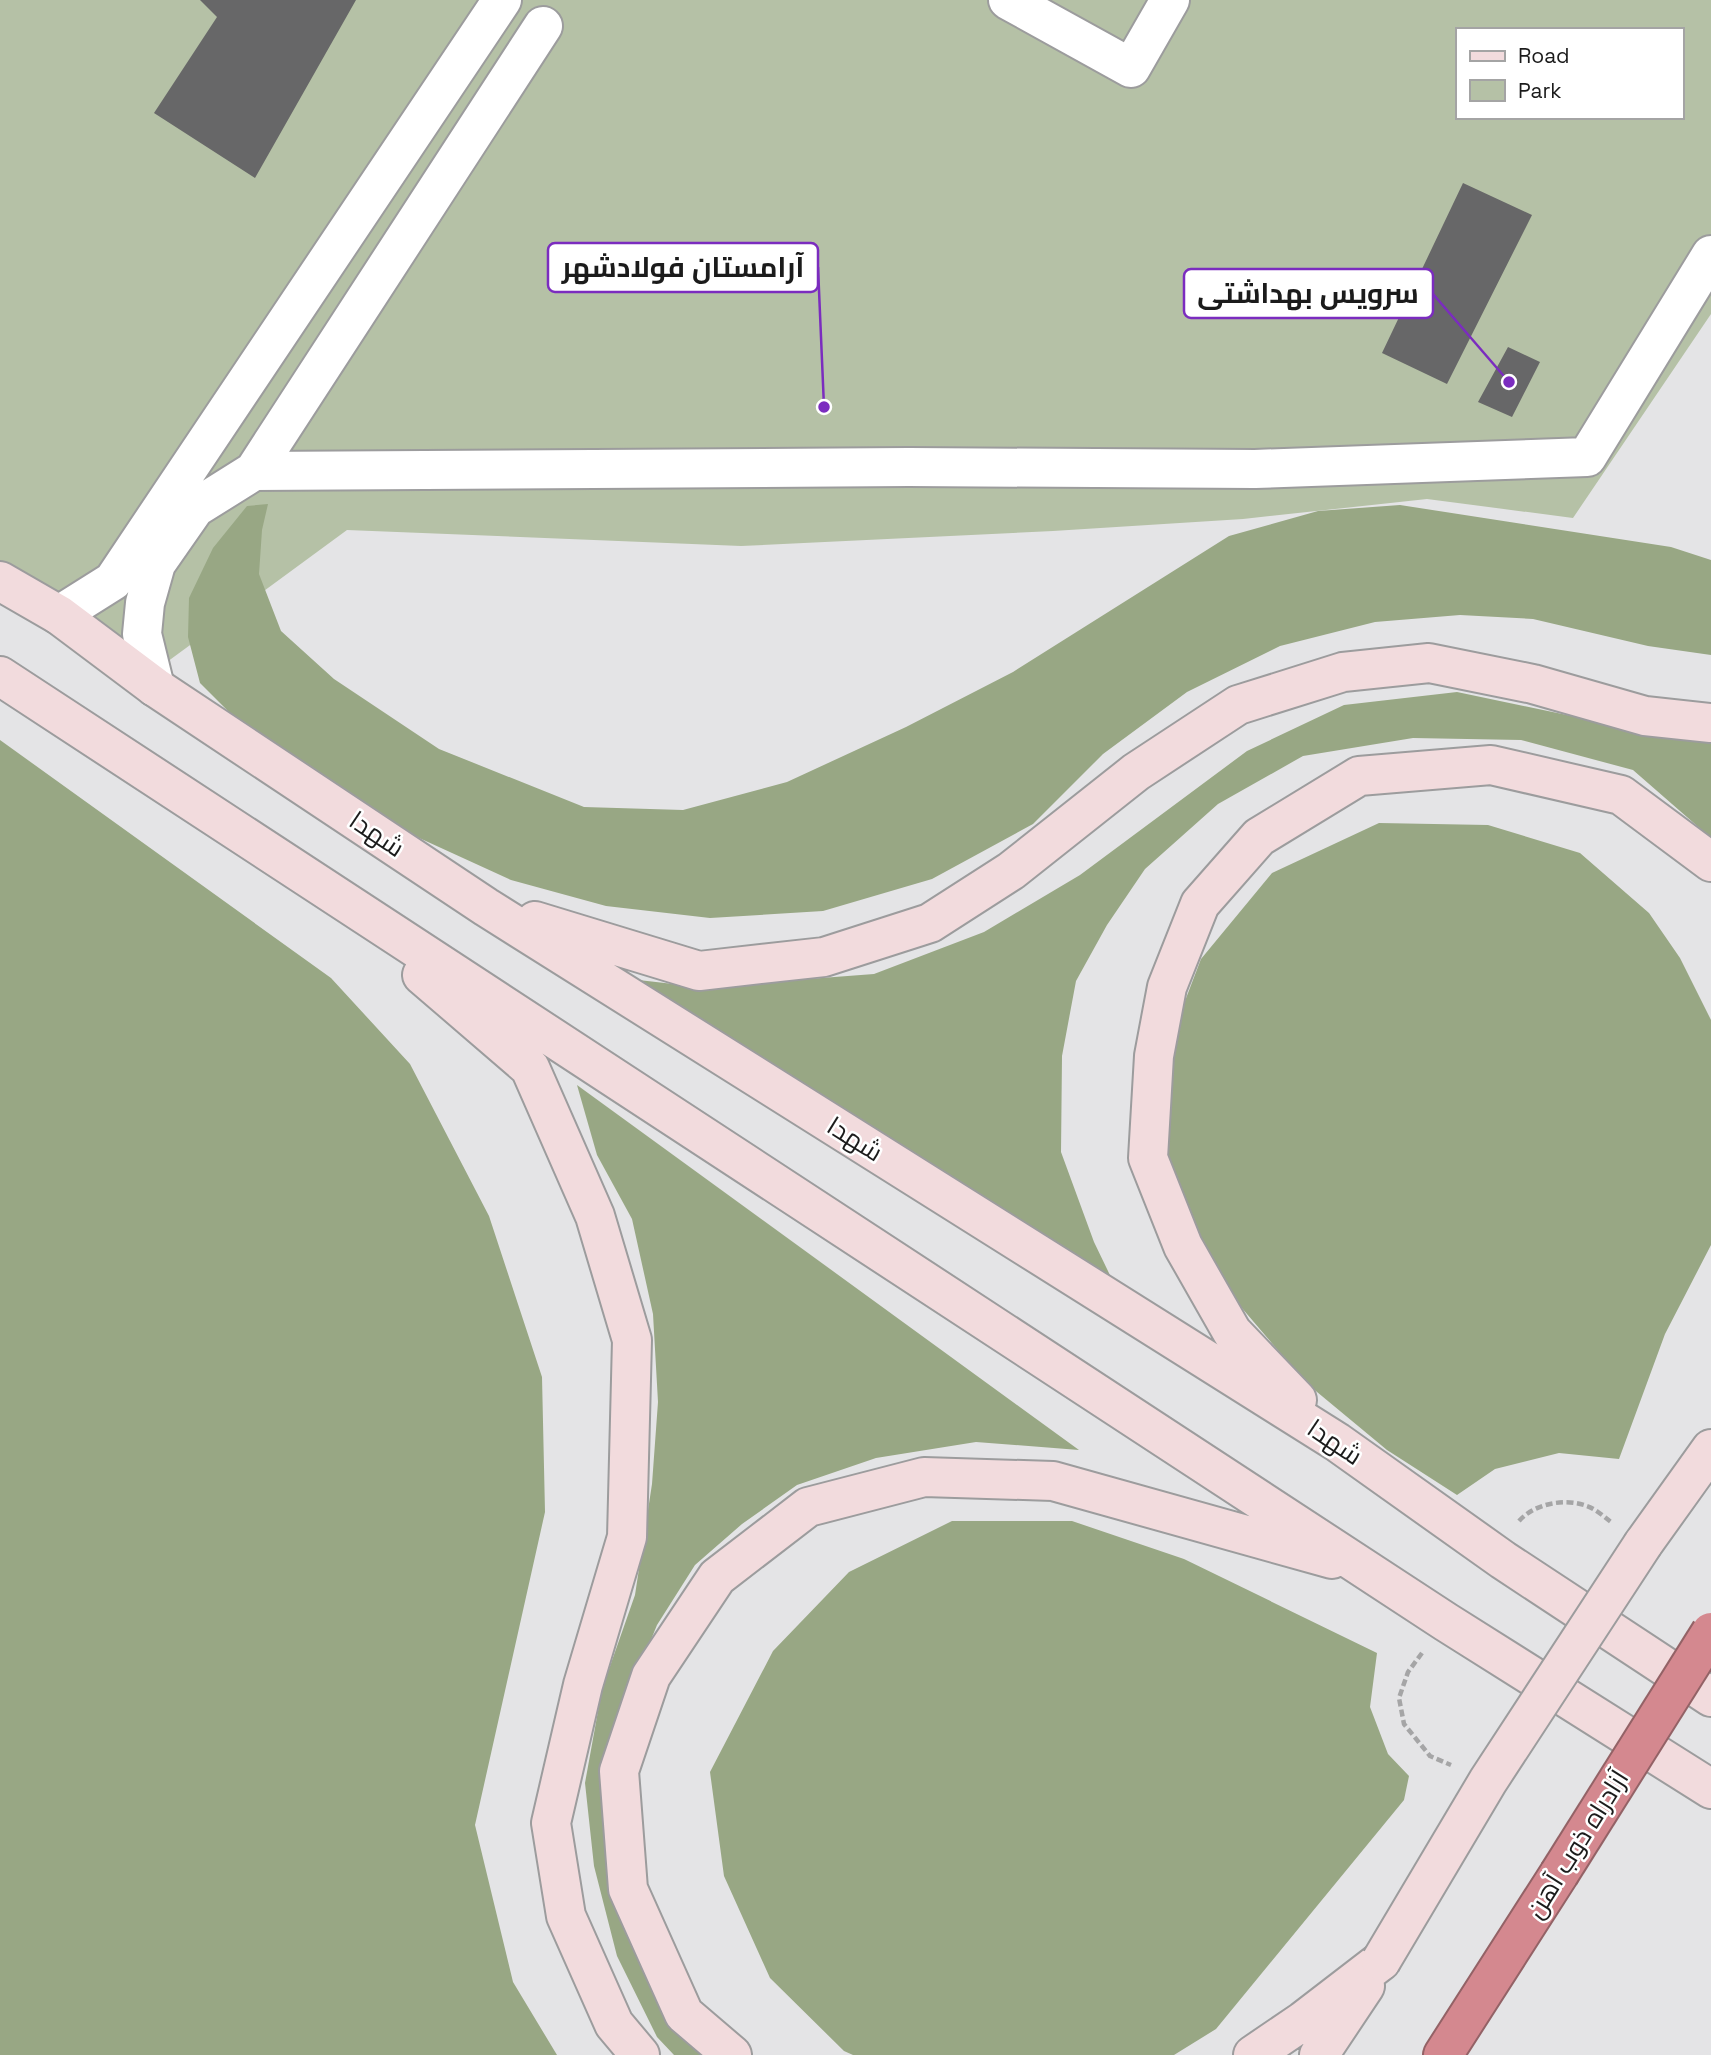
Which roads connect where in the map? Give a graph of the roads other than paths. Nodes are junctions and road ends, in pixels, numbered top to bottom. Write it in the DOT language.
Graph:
graph roads {
  1 [pos="502,0"];
  2 [pos="1008,0"];
  3 [pos="1170,0"];
  4 [pos="543,26"];
  5 [pos="1711,254"];
  6 [pos="254,471"];
  7 [pos="0,581"];
  8 [pos="59,615"];
  9 [pos="0,676"];
  10 [pos="155,687"];
  11 [pos="1711,723"];
  12 [pos="1711,862"];
  13 [pos="486,907"];
  14 [pos="382,924"];
  15 [pos="1337,1442"];
  16 [pos="1711,1449"];
  17 [pos="1368,1569"];
  18 [pos="1711,1632"];
  19 [pos="1711,1697"];
  20 [pos="1711,1789"];
  21 [pos="1381,1961"];
  22 [pos="640,2055"];
  23 [pos="732,2055"];
  24 [pos="1253,2055"];
  25 [pos="1319,2055"];
  26 [pos="1443,2055"];
  1 -- 8 [label="street"];
  2 -- 3 [label="street"];
  4 -- 6 [label="street"];
  5 -- 6 [label="street"];
  6 -- 10 [label="street"];
  7 -- 8 [label="main road, شهدا"];
  8 -- 10 [label="main road, شهدا"];
  9 -- 14 [label="main road"];
  10 -- 13 [label="main road, شهدا"];
  11 -- 13 [label="main road"];
  12 -- 15 [label="main road"];
  13 -- 15 [label="main road, شهدا"];
  14 -- 17 [label="main road"];
  14 -- 22 [label="main road"];
  15 -- 19 [label="main road, شهدا"];
  16 -- 21 [label="main road, bridge"];
  17 -- 20 [label="main road"];
  17 -- 23 [label="main road"];
  18 -- 26 [label="highway, آزادراه ذوب آهن, bridge"];
  21 -- 24 [label="main road"];
  21 -- 25 [label="main road"];
}
